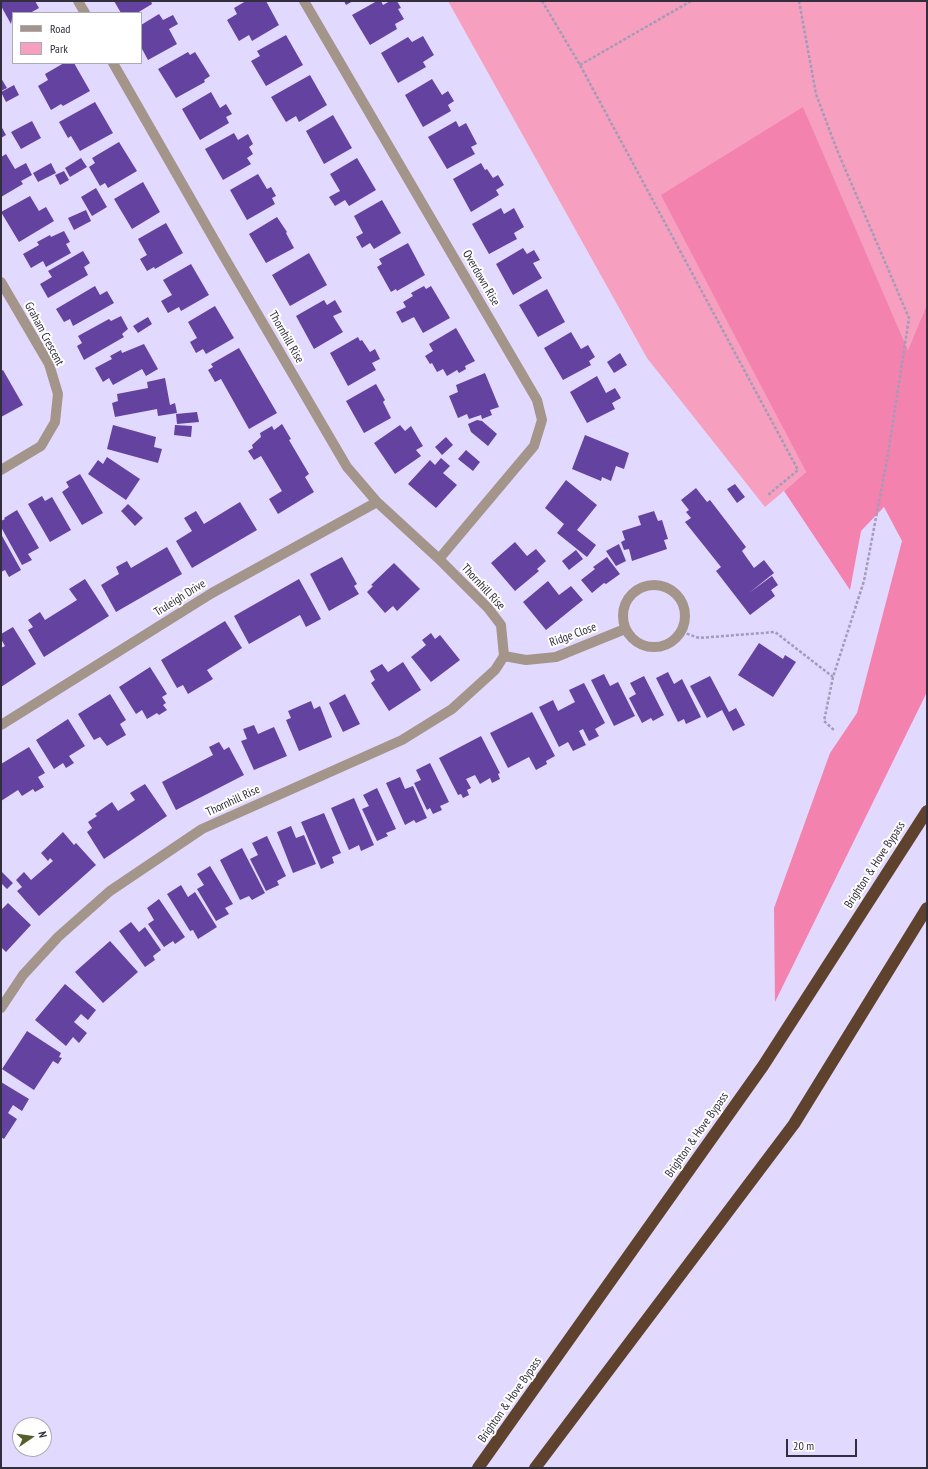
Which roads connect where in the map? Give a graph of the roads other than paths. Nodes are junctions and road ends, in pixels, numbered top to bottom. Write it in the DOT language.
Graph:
graph roads {
  1 [pos="78,1"];
  2 [pos="304,1"];
  3 [pos="84,12"];
  4 [pos="114,64"];
  5 [pos="1,282"];
  6 [pos="1,470"];
  7 [pos="377,502"];
  8 [pos="439,559"];
  9 [pos="625,629"];
  10 [pos="504,656"];
  11 [pos="1,725"];
  12 [pos="927,811"];
  13 [pos="927,908"];
  14 [pos="1,1008"];
  15 [pos="478,1468"];
  16 [pos="535,1468"];
  1 -- 3 [label="street"];
  2 -- 8 [label="street, Overdown Rise"];
  4 -- 7 [label="street, Thornhill Rise"];
  5 -- 6 [label="street, Graham Crescent"];
  7 -- 8 [label="street, Thornhill Rise"];
  7 -- 11 [label="street, Truleigh Drive"];
  8 -- 10 [label="street, Thornhill Rise"];
  9 -- 9 [label="street"];
  9 -- 10 [label="street, Ridge Close"];
  10 -- 14 [label="street, Thornhill Rise"];
  12 -- 15 [label="highway, Brighton & Hove Bypass"];
  13 -- 16 [label="highway"];
}
